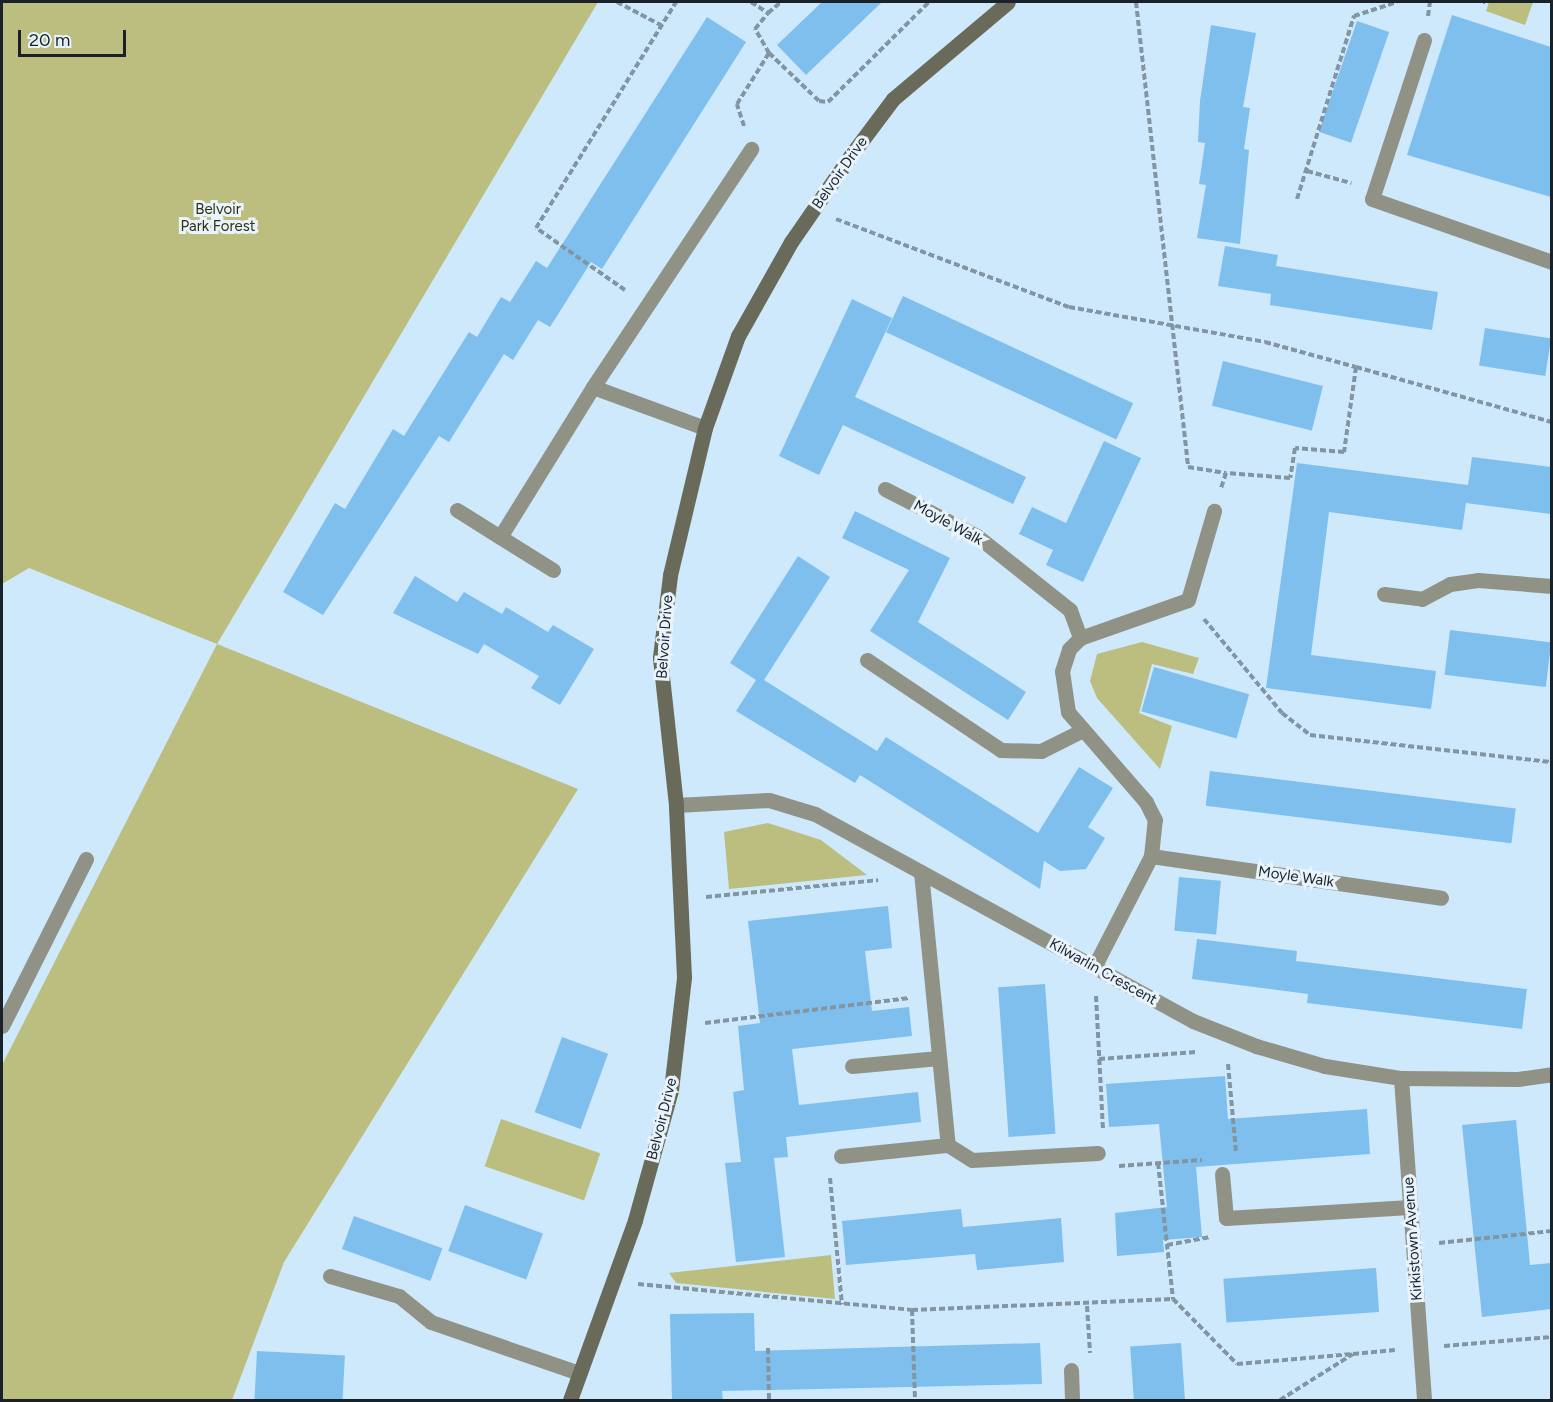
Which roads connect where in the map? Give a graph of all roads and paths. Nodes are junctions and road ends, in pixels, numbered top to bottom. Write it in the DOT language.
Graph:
graph roads {
  1 [pos="617,2"];
  2 [pos="676,2"];
  3 [pos="751,2"];
  4 [pos="781,2"];
  5 [pos="929,2"];
  6 [pos="1008,2"];
  7 [pos="1136,2"];
  8 [pos="1397,2"];
  9 [pos="768,14"];
  10 [pos="661,25"];
  11 [pos="1424,40"];
  12 [pos="769,53"];
  13 [pos="751,149"];
  14 [pos="1306,171"];
  15 [pos="1375,190"];
  16 [pos="1297,199"];
  17 [pos="813,211"];
  18 [pos="1551,262"];
  19 [pos="647,305"];
  20 [pos="1174,324"];
  21 [pos="1356,367"];
  22 [pos="593,387"];
  23 [pos="1551,422"];
  24 [pos="705,428"];
  25 [pos="1226,472"];
  26 [pos="885,489"];
  27 [pos="457,510"];
  28 [pos="1214,511"];
  29 [pos="500,537"];
  30 [pos="553,570"];
  31 [pos="1551,586"];
  32 [pos="1384,594"];
  33 [pos="1188,600"];
  34 [pos="1080,638"];
  35 [pos="867,660"];
  36 [pos="1081,731"];
  37 [pos="1551,762"];
  38 [pos="676,805"];
  39 [pos="1151,856"];
  40 [pos="86,859"];
  41 [pos="921,874"];
  42 [pos="1441,898"];
  43 [pos="681,899"];
  44 [pos="1094,967"];
  45 [pos="933,995"];
  46 [pos="2,1026"];
  47 [pos="679,1026"];
  48 [pos="1225,1033"];
  49 [pos="939,1058"];
  50 [pos="1099,1059"];
  51 [pos="852,1066"];
  52 [pos="1551,1074"];
  53 [pos="1401,1078"];
  54 [pos="948,1145"];
  55 [pos="1098,1153"];
  56 [pos="841,1156"];
  57 [pos="1228,1158"];
  58 [pos="1210,1159"];
  59 [pos="1158,1163"];
  60 [pos="1222,1174"];
  61 [pos="1410,1207"];
  62 [pos="1226,1218"];
  63 [pos="1551,1231"];
  64 [pos="1167,1245"];
  65 [pos="1413,1245"];
  66 [pos="330,1276"];
  67 [pos="614,1278"];
  68 [pos="1173,1299"];
  69 [pos="842,1304"];
  70 [pos="1087,1306"];
  71 [pos="912,1311"];
  72 [pos="1551,1337"];
  73 [pos="768,1348"];
  74 [pos="1420,1348"];
  75 [pos="1353,1354"];
  76 [pos="1071,1370"];
  77 [pos="579,1373"];
  78 [pos="570,1401"];
  79 [pos="769,1401"];
  80 [pos="915,1401"];
  81 [pos="1072,1401"];
  82 [pos="1280,1401"];
  83 [pos="1424,1401"];
  1 -- 10 [label="path"];
  2 -- 10 [label="path"];
  3 -- 9 [label="path"];
  4 -- 9 [label="path"];
  5 -- 12 [label="path"];
  6 -- 17 [label="street, Belvoir Drive"];
  7 -- 20 [label="path"];
  8 -- 14 [label="path"];
  9 -- 12 [label="path"];
  10 -- 19 [label="path"];
  11 -- 15 [label="street"];
  12 -- 13 [label="path"];
  13 -- 19 [label="street"];
  14 -- 15 [label="path"];
  14 -- 16 [label="path"];
  15 -- 18 [label="street"];
  17 -- 20 [label="path"];
  17 -- 24 [label="street, Belvoir Drive"];
  19 -- 22 [label="street"];
  20 -- 21 [label="path"];
  20 -- 25 [label="path"];
  21 -- 23 [label="path"];
  21 -- 25 [label="path"];
  22 -- 24 [label="street"];
  22 -- 29 [label="street"];
  24 -- 38 [label="street, Belvoir Drive"];
  25 -- 28 [label="path"];
  26 -- 34 [label="street, Moyle Walk"];
  27 -- 29 [label="street"];
  28 -- 33 [label="street"];
  29 -- 30 [label="street"];
  31 -- 32 [label="street"];
  33 -- 34 [label="street"];
  33 -- 37 [label="path"];
  34 -- 36 [label="street"];
  35 -- 36 [label="street"];
  36 -- 39 [label="street"];
  38 -- 41 [label="street, Kilwarlin Crescent"];
  38 -- 43 [label="street, Belvoir Drive"];
  39 -- 42 [label="street, Moyle Walk"];
  39 -- 44 [label="street"];
  40 -- 46 [label="street"];
  41 -- 43 [label="path"];
  41 -- 44 [label="street, Kilwarlin Crescent"];
  41 -- 45 [label="street"];
  43 -- 47 [label="street, Belvoir Drive"];
  44 -- 48 [label="street, Kilwarlin Crescent"];
  44 -- 50 [label="path"];
  45 -- 47 [label="path"];
  45 -- 49 [label="street"];
  47 -- 67 [label="street, Belvoir Drive"];
  48 -- 50 [label="path"];
  48 -- 53 [label="street, Kilwarlin Crescent"];
  48 -- 57 [label="path"];
  49 -- 51 [label="street"];
  49 -- 54 [label="street"];
  50 -- 55 [label="path"];
  52 -- 53 [label="street, Kilwarlin Crescent"];
  53 -- 61 [label="street, Kirkistown Avenue"];
  54 -- 55 [label="street"];
  54 -- 56 [label="street"];
  55 -- 59 [label="path"];
  56 -- 69 [label="path"];
  58 -- 59 [label="path"];
  59 -- 64 [label="path"];
  60 -- 62 [label="street"];
  61 -- 62 [label="street"];
  61 -- 65 [label="street, Kirkistown Avenue"];
  62 -- 64 [label="path"];
  63 -- 65 [label="path"];
  64 -- 68 [label="path"];
  65 -- 74 [label="street, Kirkistown Avenue"];
  66 -- 77 [label="street"];
  67 -- 69 [label="path"];
  67 -- 77 [label="street, Belvoir Drive"];
  68 -- 70 [label="path"];
  68 -- 75 [label="path"];
  69 -- 71 [label="path"];
  70 -- 71 [label="path"];
  70 -- 76 [label="path"];
  71 -- 80 [label="path"];
  72 -- 74 [label="path"];
  73 -- 79 [label="path"];
  74 -- 75 [label="path"];
  74 -- 83 [label="street, Kirkistown Avenue"];
  75 -- 82 [label="path"];
  76 -- 81 [label="street"];
  77 -- 78 [label="street, Belvoir Drive"];
}
